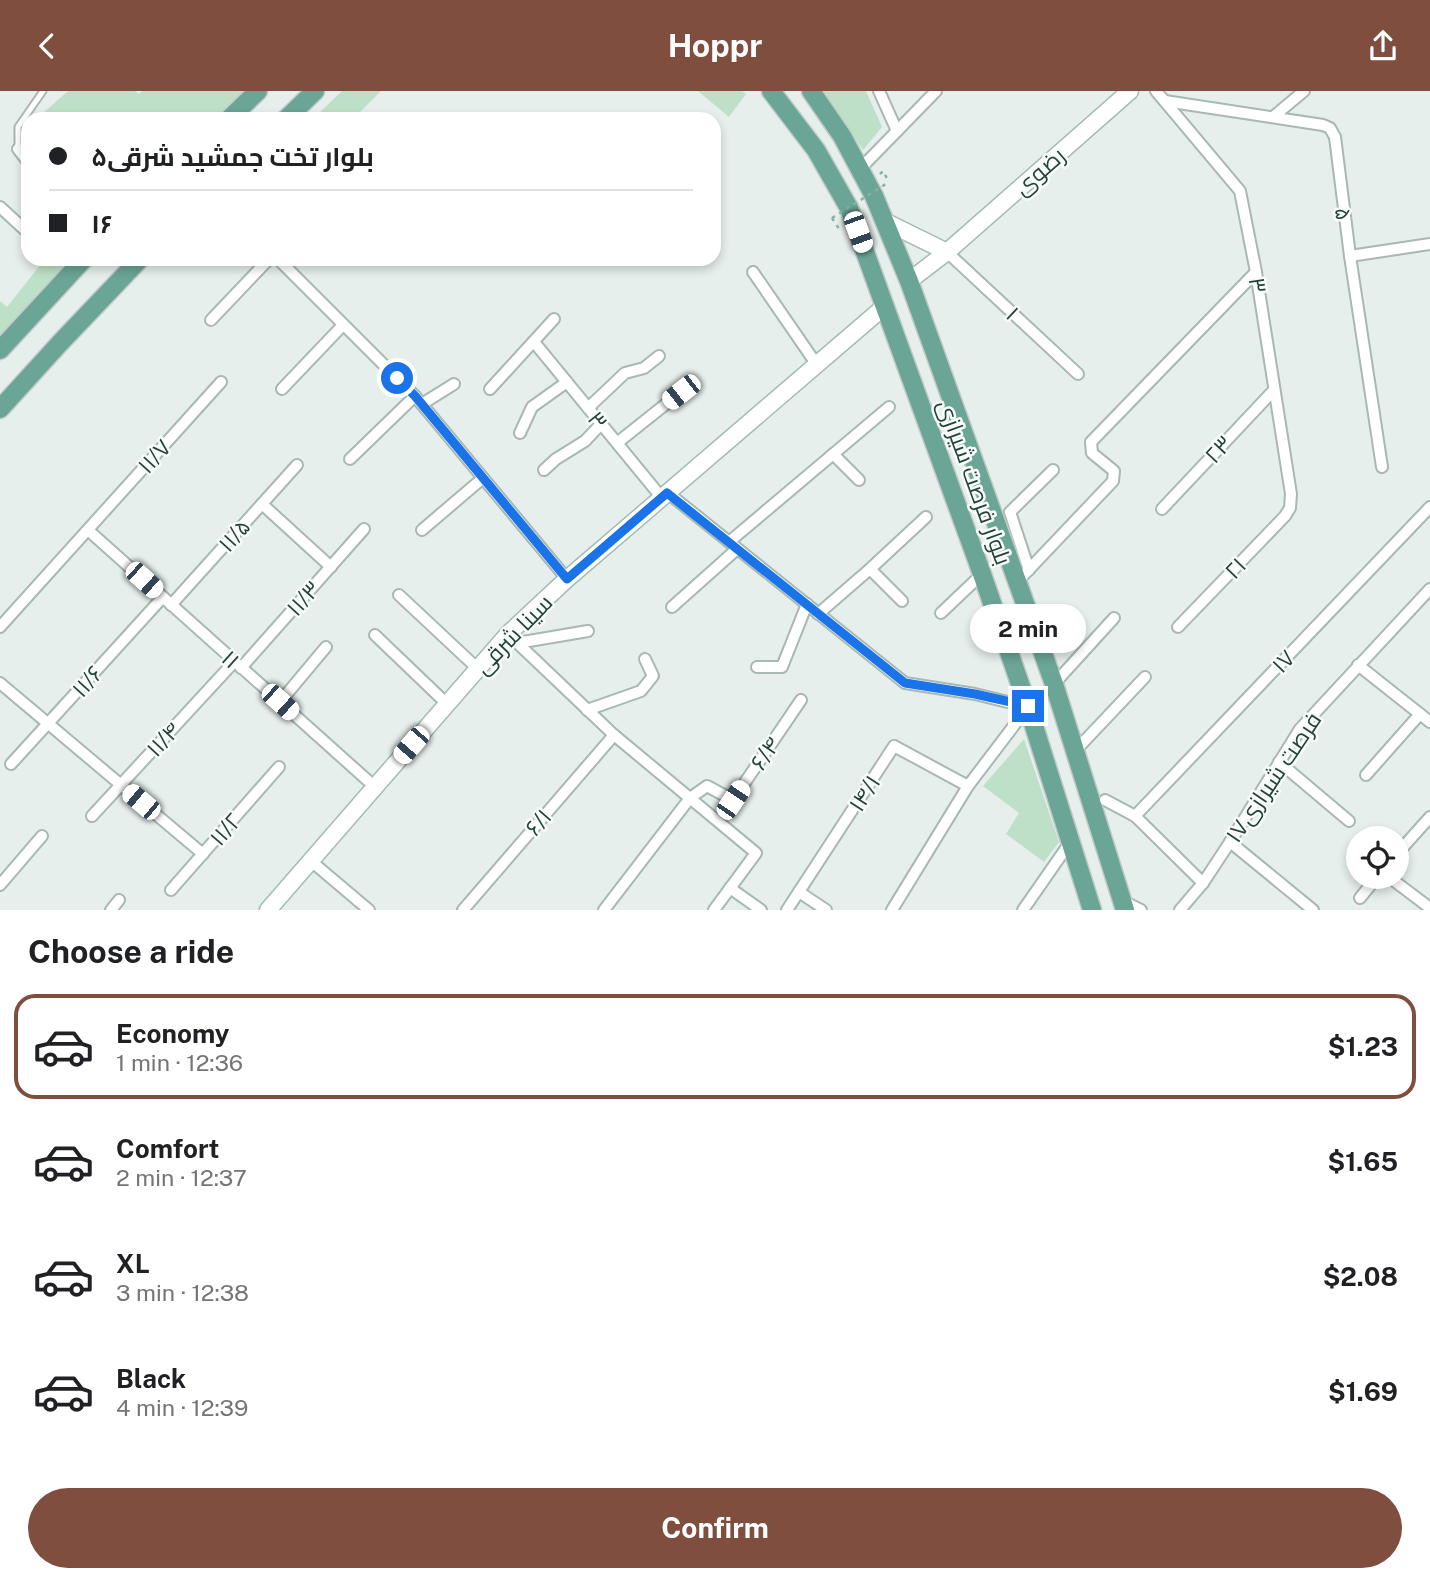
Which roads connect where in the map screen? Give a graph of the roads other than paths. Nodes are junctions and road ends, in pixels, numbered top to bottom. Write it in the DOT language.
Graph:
graph roads {
  1 [pos="43,91"];
  2 [pos="258,91"];
  3 [pos="315,91"];
  4 [pos="771,91"];
  5 [pos="811,91"];
  6 [pos="879,91"];
  7 [pos="936,91"];
  8 [pos="1130,91"];
  9 [pos="1156,91"];
  10 [pos="1304,91"];
  11 [pos="1165,101"];
  12 [pos="28,112"];
  13 [pos="240,112"];
  14 [pos="293,112"];
  15 [pos="1273,117"];
  16 [pos="21,123"];
  17 [pos="897,131"];
  18 [pos="18,149"];
  19 [pos="21,153"];
  20 [pos="860,169"];
  21 [pos="0,207"];
  22 [pos="884,221"];
  23 [pos="21,226"];
  24 [pos="1430,244"];
  25 [pos="947,252"];
  26 [pos="1350,256"];
  27 [pos="78,266"];
  28 [pos="133,266"];
  29 [pos="262,266"];
  30 [pos="285,266"];
  31 [pos="753,272"];
  32 [pos="1256,272"];
  33 [pos="909,281"];
  34 [pos="885,306"];
  35 [pos="554,319"];
  36 [pos="211,320"];
  37 [pos="344,325"];
  38 [pos="534,342"];
  39 [pos="0,350"];
  40 [pos="659,356"];
  41 [pos="817,365"];
  42 [pos="1078,374"];
  43 [pos="221,382"];
  44 [pos="567,382"];
  45 [pos="454,384"];
  46 [pos="282,389"];
  47 [pos="490,389"];
  48 [pos="1274,390"];
  49 [pos="681,392"];
  50 [pos="418,400"];
  51 [pos="889,407"];
  52 [pos="588,408"];
  53 [pos="0,409"];
  54 [pos="601,424"];
  55 [pos="520,433"];
  56 [pos="617,443"];
  57 [pos="833,454"];
  58 [pos="350,459"];
  59 [pos="297,465"];
  60 [pos="1382,467"];
  61 [pos="544,470"];
  62 [pos="1053,470"];
  63 [pos="483,478"];
  64 [pos="859,479"];
  65 [pos="665,496"];
  66 [pos="262,504"];
  67 [pos="1430,507"];
  68 [pos="1290,508"];
  69 [pos="1162,509"];
  70 [pos="1010,512"];
  71 [pos="926,517"];
  72 [pos="365,529"];
  73 [pos="998,529"];
  74 [pos="88,530"];
  75 [pos="422,530"];
  76 [pos="733,546"];
  77 [pos="331,567"];
  78 [pos="870,569"];
  79 [pos="982,574"];
  80 [pos="1023,576"];
  81 [pos="567,579"];
  82 [pos="1430,589"];
  83 [pos="399,594"];
  84 [pos="167,601"];
  85 [pos="902,601"];
  86 [pos="807,604"];
  87 [pos="672,607"];
  88 [pos="941,613"];
  89 [pos="818,614"];
  90 [pos="1114,618"];
  91 [pos="0,627"];
  92 [pos="1178,627"];
  93 [pos="587,631"];
  94 [pos="375,635"];
  95 [pos="513,639"];
  96 [pos="326,647"];
  97 [pos="645,659"];
  98 [pos="238,665"];
  99 [pos="1358,665"];
  100 [pos="757,667"];
  101 [pos="478,669"];
  102 [pos="1144,677"];
  103 [pos="0,683"];
  104 [pos="1054,684"];
  105 [pos="801,700"];
  106 [pos="280,702"];
  107 [pos="447,704"];
  108 [pos="1028,706"];
  109 [pos="587,710"];
  110 [pos="1420,714"];
  111 [pos="1430,722"];
  112 [pos="48,723"];
  113 [pos="614,735"];
  114 [pos="1075,751"];
  115 [pos="1279,762"];
  116 [pos="11,764"];
  117 [pos="279,767"];
  118 [pos="1366,775"];
  119 [pos="121,785"];
  120 [pos="968,786"];
  121 [pos="374,787"];
  122 [pos="690,798"];
  123 [pos="1105,800"];
  124 [pos="92,816"];
  125 [pos="1135,816"];
  126 [pos="1430,817"];
  127 [pos="1349,821"];
  128 [pos="42,836"];
  129 [pos="1409,840"];
  130 [pos="1071,841"];
  131 [pos="1230,842"];
  132 [pos="203,854"];
  133 [pos="311,860"];
  134 [pos="1203,883"];
  135 [pos="0,885"];
  136 [pos="730,888"];
  137 [pos="1367,889"];
  138 [pos="1405,889"];
  139 [pos="171,890"];
  140 [pos="799,892"];
  141 [pos="1360,898"];
  142 [pos="119,900"];
  143 [pos="1123,905"];
  144 [pos="1430,908"];
  145 [pos="111,910"];
  146 [pos="268,910"];
  147 [pos="369,910"];
  148 [pos="463,910"];
  149 [pos="604,910"];
  150 [pos="714,910"];
  151 [pos="761,910"];
  152 [pos="787,910"];
  153 [pos="826,910"];
  154 [pos="892,910"];
  155 [pos="1023,910"];
  156 [pos="1092,910"];
  157 [pos="1141,910"];
  158 [pos="1180,910"];
  159 [pos="1313,910"];
  1 -- 12 [label="lane"];
  2 -- 13 [label="main road"];
  3 -- 14 [label="main road"];
  4 -- 34 [label="main road, بلوار فرصت شیرازی"];
  5 -- 20 [label="main road, بلوار فرصت شیرازی"];
  6 -- 17 [label="street"];
  7 -- 17 [label="street"];
  8 -- 25 [label="street, رضوی"];
  9 -- 11 [label="street, ۳"];
  10 -- 15 [label="street"];
  11 -- 15 [label="street, ۵"];
  11 -- 32 [label="street, ۳"];
  15 -- 26 [label="street, ۵"];
  16 -- 18 [label="lane"];
  17 -- 20 [label="street"];
  18 -- 19 [label="street"];
  20 -- 22 [label="main road, بلوار فرصت شیرازی"];
  21 -- 23 [label="street"];
  22 -- 25 [label="street"];
  22 -- 33 [label="main road, بلوار فرصت شیرازی"];
  24 -- 26 [label="street"];
  25 -- 33 [label="street, رضوی"];
  25 -- 42 [label="street, ۱"];
  26 -- 60 [label="street, ۵"];
  27 -- 39 [label="main road"];
  28 -- 53 [label="main road"];
  29 -- 36 [label="street"];
  30 -- 37 [label="street"];
  31 -- 41 [label="street"];
  32 -- 48 [label="street, ۳"];
  32 -- 80 [label="street"];
  33 -- 73 [label="main road, بلوار فرصت شیرازی"];
  34 -- 41 [label="street, سینا شرقی"];
  34 -- 79 [label="main road, بلوار فرصت شیرازی"];
  35 -- 38 [label="street"];
  37 -- 46 [label="street"];
  37 -- 50 [label="street"];
  38 -- 44 [label="street, ۳"];
  38 -- 47 [label="street"];
  40 -- 52 [label="street"];
  41 -- 65 [label="street, سینا شرقی"];
  43 -- 74 [label="street, ۱۱/۷"];
  44 -- 52 [label="street, ۳"];
  44 -- 55 [label="street"];
  45 -- 50 [label="street"];
  48 -- 68 [label="street, ۳"];
  48 -- 69 [label="street, ۲۳"];
  49 -- 56 [label="street"];
  50 -- 58 [label="street"];
  50 -- 63 [label="street"];
  51 -- 57 [label="street"];
  52 -- 54 [label="street, ۳"];
  54 -- 56 [label="street, ۳"];
  54 -- 61 [label="street"];
  56 -- 65 [label="street, ۳"];
  57 -- 64 [label="street"];
  57 -- 76 [label="street"];
  59 -- 66 [label="street, ۱۱/۵"];
  62 -- 70 [label="street"];
  63 -- 75 [label="street"];
  63 -- 81 [label="street"];
  65 -- 76 [label="street, ۳"];
  65 -- 81 [label="street, سینا شرقی"];
  66 -- 77 [label="street"];
  66 -- 84 [label="street, ۱۱/۵"];
  67 -- 125 [label="street, ۱۷"];
  68 -- 92 [label="street, ۲۱"];
  70 -- 73 [label="street"];
  70 -- 80 [label="street"];
  71 -- 78 [label="street"];
  72 -- 77 [label="street, ۱۱/۳"];
  73 -- 80 [label="main road, بلوار فرصت شیرازی"];
  74 -- 84 [label="street, ۱۱"];
  74 -- 91 [label="street, ۱۱/۷"];
  76 -- 86 [label="street, ۳"];
  76 -- 87 [label="street"];
  77 -- 98 [label="street, ۱۱/۳"];
  78 -- 85 [label="street"];
  78 -- 89 [label="street"];
  79 -- 88 [label="street"];
  79 -- 108 [label="main road, بلوار فرصت شیرازی"];
  80 -- 104 [label="main road, بلوار فرصت شیرازی"];
  81 -- 95 [label="street, سینا شرقی"];
  82 -- 99 [label="street, ۱۷فرصت شیرازی"];
  83 -- 101 [label="street"];
  84 -- 98 [label="street, ۱۱"];
  84 -- 112 [label="street, ۱۱/۶"];
  86 -- 89 [label="street, ۳"];
  86 -- 100 [label="street"];
  89 -- 108 [label="street, ۳"];
  90 -- 104 [label="street"];
  93 -- 95 [label="street"];
  94 -- 107 [label="street"];
  95 -- 101 [label="street, سینا شرقی"];
  95 -- 109 [label="street"];
  96 -- 106 [label="street"];
  97 -- 109 [label="street"];
  98 -- 106 [label="street, ۱۱"];
  98 -- 119 [label="street, ۱۱/۴"];
  99 -- 110 [label="street"];
  99 -- 115 [label="street, ۱۷فرصت شیرازی"];
  101 -- 107 [label="street, سینا شرقی"];
  102 -- 114 [label="street"];
  103 -- 112 [label="street"];
  104 -- 114 [label="main road, بلوار فرصت شیرازی"];
  105 -- 122 [label="street, ۶/۴"];
  106 -- 121 [label="street, ۱۱"];
  107 -- 121 [label="street, سینا شرقی"];
  108 -- 120 [label="street"];
  108 -- 130 [label="main road, بلوار فرصت شیرازی"];
  109 -- 113 [label="street"];
  110 -- 111 [label="street"];
  110 -- 118 [label="street"];
  112 -- 116 [label="street, ۱۱/۶"];
  112 -- 119 [label="street"];
  113 -- 122 [label="street"];
  113 -- 148 [label="street, ۶/۱"];
  114 -- 143 [label="main road, بلوار فرصت شیرازی"];
  115 -- 127 [label="street"];
  115 -- 131 [label="street, ۱۷فرصت شیرازی"];
  117 -- 132 [label="street, ۱۱/۲"];
  119 -- 124 [label="street, ۱۱/۴"];
  119 -- 132 [label="street"];
  120 -- 140 [label="street, ۱۴/۱"];
  120 -- 154 [label="street"];
  121 -- 133 [label="street, سینا شرقی"];
  122 -- 136 [label="street"];
  122 -- 149 [label="street"];
  123 -- 125 [label="street"];
  125 -- 134 [label="street"];
  126 -- 129 [label="street"];
  128 -- 135 [label="street"];
  130 -- 155 [label="street"];
  130 -- 156 [label="main road, بلوار فرصت شیرازی"];
  131 -- 134 [label="street, ۱۷فرصت شیرازی"];
  131 -- 159 [label="street"];
  132 -- 139 [label="street, ۱۱/۲"];
  133 -- 146 [label="street, سینا شرقی"];
  133 -- 147 [label="street"];
  134 -- 158 [label="street, ۱۷فرصت شیرازی"];
  136 -- 150 [label="street"];
  136 -- 151 [label="street"];
  137 -- 141 [label="street"];
  138 -- 144 [label="street"];
  140 -- 152 [label="street, ۱۴/۱"];
  140 -- 153 [label="street"];
  142 -- 145 [label="street"];
  143 -- 157 [label="street"];
}
